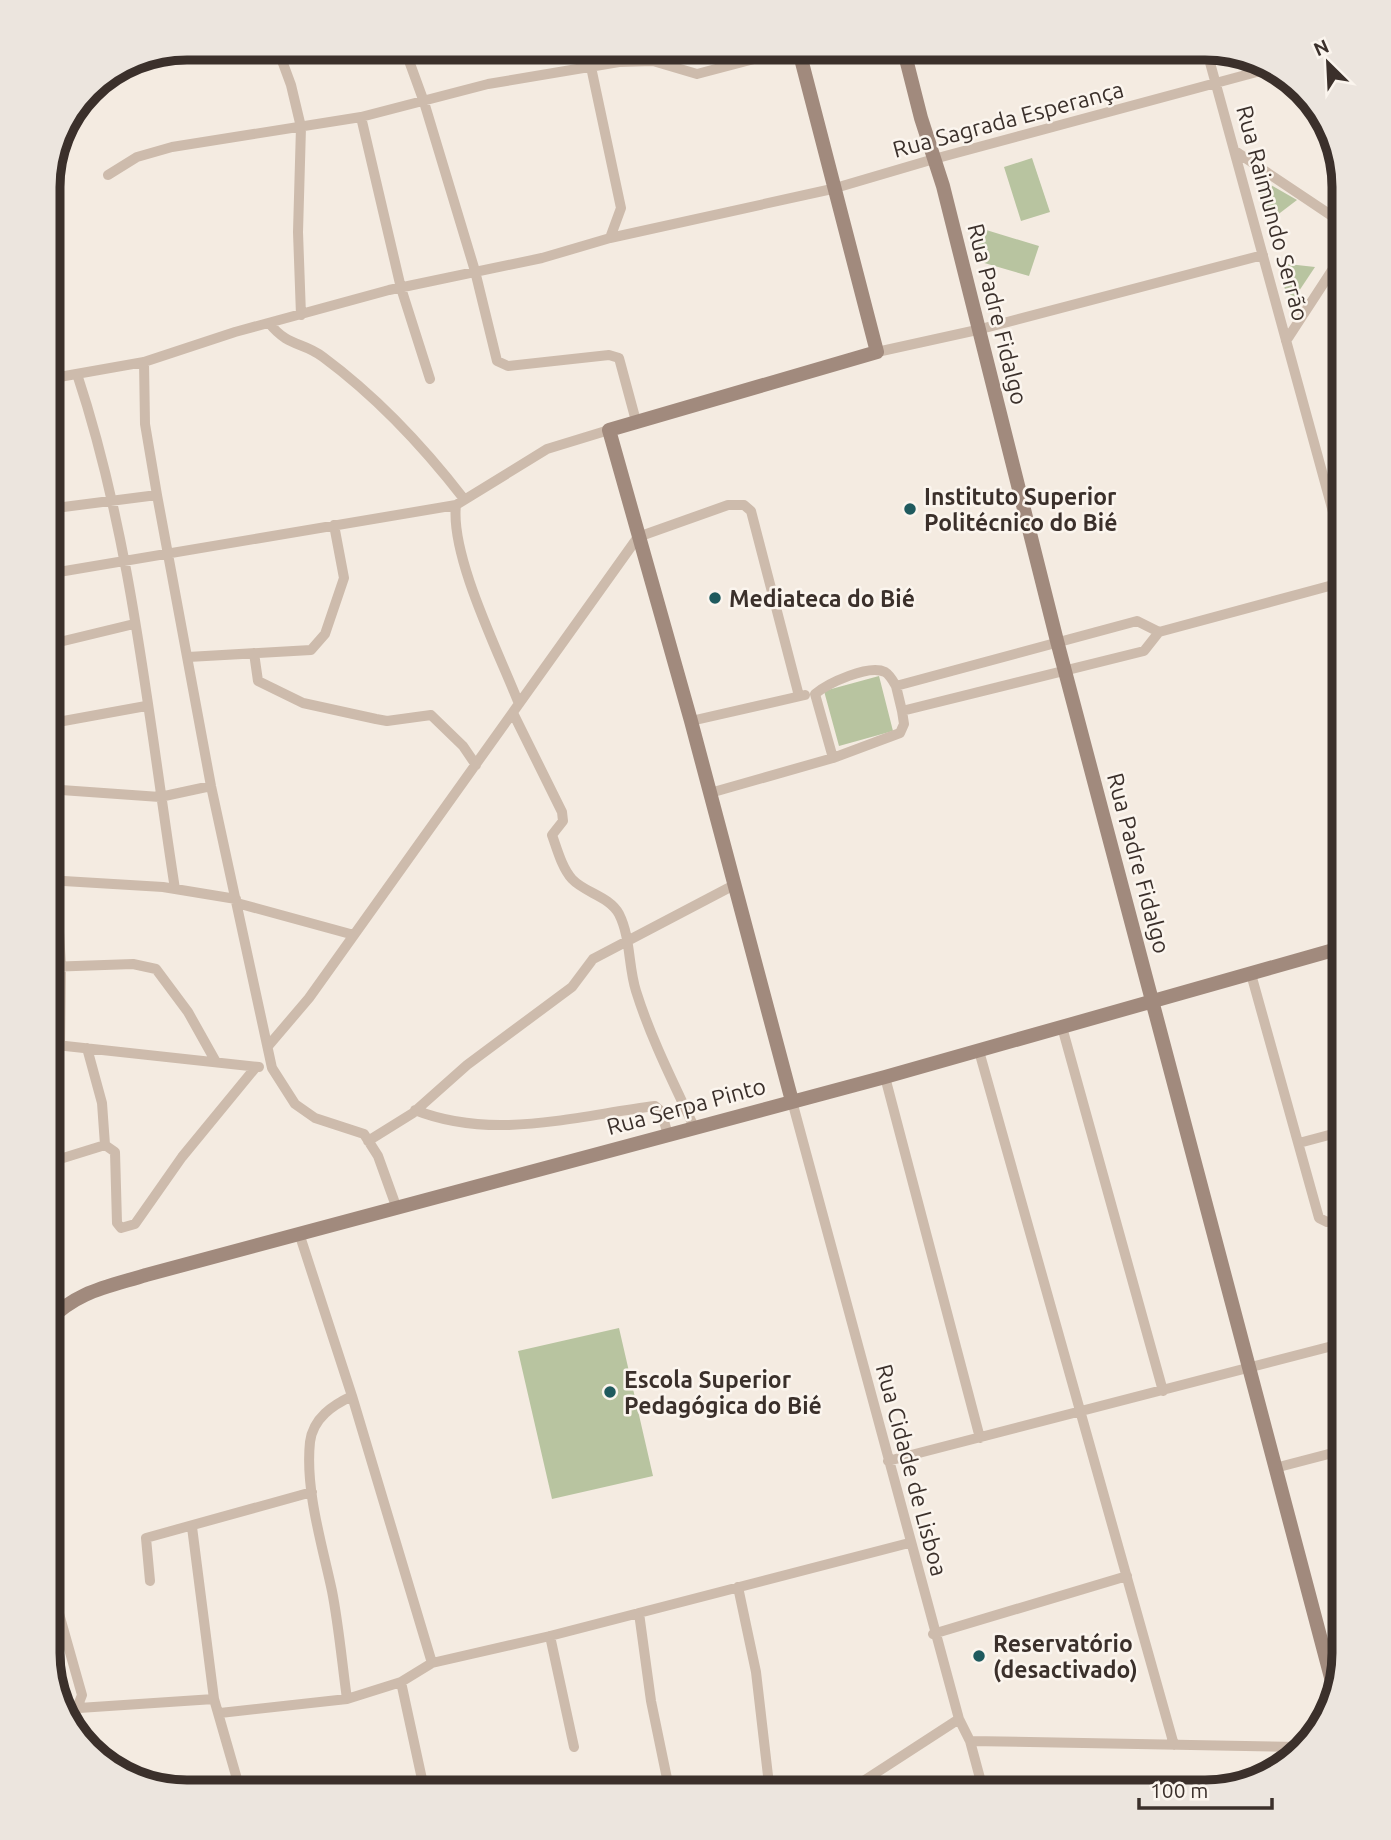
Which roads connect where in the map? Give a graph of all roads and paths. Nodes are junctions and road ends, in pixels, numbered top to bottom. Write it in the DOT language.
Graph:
graph roads {
  1 [pos="282,60"];
  2 [pos="409,60"];
  3 [pos="749,60"];
  4 [pos="801,60"];
  5 [pos="907,60"];
  6 [pos="1209,60"];
  7 [pos="591,67"];
  8 [pos="1258,72"];
  9 [pos="1215,84"];
  10 [pos="424,102"];
  11 [pos="361,117"];
  12 [pos="301,127"];
  13 [pos="1235,151"];
  14 [pos="934,159"];
  15 [pos="108,175"];
  16 [pos="832,189"];
  17 [pos="1332,211"];
  18 [pos="610,239"];
  19 [pos="1263,255"];
  20 [pos="1332,270"];
  21 [pos="475,271"];
  22 [pos="401,288"];
  23 [pos="301,315"];
  24 [pos="269,323"];
  25 [pos="977,330"];
  26 [pos="1286,341"];
  27 [pos="877,352"];
  28 [pos="144,362"];
  29 [pos="77,374"];
  30 [pos="60,377"];
  31 [pos="430,379"];
  32 [pos="636,421"];
  33 [pos="609,430"];
  34 [pos="157,495"];
  35 [pos="114,500"];
  36 [pos="460,502"];
  37 [pos="60,507"];
  38 [pos="1332,508"];
  39 [pos="334,525"];
  40 [pos="638,537"];
  41 [pos="169,552"];
  42 [pos="125,561"];
  43 [pos="60,572"];
  44 [pos="1332,585"];
  45 [pos="134,624"];
  46 [pos="1159,632"];
  47 [pos="1057,641"];
  48 [pos="60,642"];
  49 [pos="254,653"];
  50 [pos="188,657"];
  51 [pos="1065,671"];
  52 [pos="896,686"];
  53 [pos="815,694"];
  54 [pos="799,696"];
  55 [pos="146,706"];
  56 [pos="516,709"];
  57 [pos="902,711"];
  58 [pos="691,720"];
  59 [pos="60,723"];
  60 [pos="833,758"];
  61 [pos="476,765"];
  62 [pos="211,786"];
  63 [pos="60,790"];
  64 [pos="710,793"];
  65 [pos="160,797"];
  66 [pos="60,881"];
  67 [pos="736,884"];
  68 [pos="175,889"];
  69 [pos="237,901"];
  70 [pos="354,935"];
  71 [pos="628,939"];
  72 [pos="1332,950"];
  73 [pos="60,956"];
  74 [pos="61,966"];
  75 [pos="1251,974"];
  76 [pos="1152,1002"];
  77 [pos="1062,1027"];
  78 [pos="60,1045"];
  79 [pos="269,1045"];
  80 [pos="87,1048"];
  81 [pos="979,1051"];
  82 [pos="216,1062"];
  83 [pos="256,1067"];
  84 [pos="272,1068"];
  85 [pos="885,1077"];
  86 [pos="792,1101"];
  87 [pos="415,1110"];
  88 [pos="695,1129"];
  89 [pos="1332,1134"];
  90 [pos="668,1135"];
  91 [pos="369,1141"];
  92 [pos="1299,1143"];
  93 [pos="105,1145"];
  94 [pos="60,1159"];
  95 [pos="396,1206"];
  96 [pos="1332,1221"];
  97 [pos="299,1233"];
  98 [pos="60,1309"];
  99 [pos="1332,1345"];
  100 [pos="1250,1369"];
  101 [pos="1163,1391"];
  102 [pos="352,1396"];
  103 [pos="1079,1412"];
  104 [pos="980,1438"];
  105 [pos="1332,1453"];
  106 [pos="888,1461"];
  107 [pos="1275,1468"];
  108 [pos="312,1492"];
  109 [pos="192,1527"];
  110 [pos="909,1543"];
  111 [pos="1127,1576"];
  112 [pos="150,1581"];
  113 [pos="738,1587"];
  114 [pos="639,1612"];
  115 [pos="60,1617"];
  116 [pos="933,1634"];
  117 [pos="550,1636"];
  118 [pos="432,1663"];
  119 [pos="1330,1672"];
  120 [pos="401,1682"];
  121 [pos="214,1699"];
  122 [pos="347,1699"];
  123 [pos="78,1707"];
  124 [pos="72,1708"];
  125 [pos="75,1713"];
  126 [pos="219,1713"];
  127 [pos="959,1719"];
  128 [pos="970,1741"];
  129 [pos="1174,1745"];
  130 [pos="574,1747"];
  131 [pos="1290,1747"];
  132 [pos="237,1780"];
  133 [pos="422,1780"];
  134 [pos="667,1780"];
  135 [pos="768,1780"];
  136 [pos="863,1780"];
  137 [pos="980,1780"];
  1 -- 12 [label="street"];
  2 -- 10 [label="street"];
  3 -- 7 [label="street"];
  4 -- 16 [label="street"];
  5 -- 14 [label="street, Rua Padre Fidalgo"];
  6 -- 9 [label="street, Rua Raimundo Serrão"];
  7 -- 10 [label="street"];
  7 -- 18 [label="street"];
  8 -- 9 [label="street, Rua Sagrada Esperança"];
  9 -- 13 [label="street, Rua Raimundo Serrão"];
  9 -- 14 [label="street, Rua Sagrada Esperança"];
  10 -- 11 [label="street"];
  10 -- 21 [label="street"];
  11 -- 12 [label="street"];
  11 -- 22 [label="street"];
  12 -- 15 [label="street"];
  12 -- 23 [label="street"];
  13 -- 17 [label="street"];
  13 -- 19 [label="street, Rua Raimundo Serrão"];
  14 -- 16 [label="street, Rua Sagrada Esperança"];
  14 -- 25 [label="street, Rua Padre Fidalgo"];
  16 -- 18 [label="street, Rua Sagrada Esperança"];
  16 -- 27 [label="street"];
  18 -- 21 [label="street, Rua Sagrada Esperança"];
  19 -- 25 [label="street"];
  19 -- 26 [label="street, Rua Raimundo Serrão"];
  20 -- 26 [label="street"];
  21 -- 22 [label="street, Rua Sagrada Esperança"];
  21 -- 32 [label="street"];
  22 -- 23 [label="street, Rua Sagrada Esperança"];
  22 -- 31 [label="street"];
  23 -- 24 [label="street, Rua Sagrada Esperança"];
  24 -- 28 [label="street, Rua Sagrada Esperança"];
  24 -- 36 [label="street"];
  25 -- 27 [label="street"];
  25 -- 47 [label="street, Rua Padre Fidalgo"];
  26 -- 38 [label="street, Rua Raimundo Serrão"];
  27 -- 32 [label="street"];
  28 -- 29 [label="street, Rua Sagrada Esperança"];
  28 -- 34 [label="street"];
  29 -- 30 [label="street, Rua Sagrada Esperança"];
  29 -- 35 [label="street"];
  32 -- 33 [label="street"];
  33 -- 36 [label="street"];
  33 -- 40 [label="street"];
  34 -- 35 [label="street"];
  34 -- 41 [label="street"];
  35 -- 37 [label="street"];
  35 -- 42 [label="street"];
  36 -- 39 [label="street"];
  36 -- 56 [label="street"];
  39 -- 41 [label="street"];
  39 -- 49 [label="street"];
  40 -- 54 [label="street"];
  40 -- 56 [label="street"];
  40 -- 58 [label="street"];
  41 -- 42 [label="street"];
  41 -- 50 [label="street"];
  42 -- 43 [label="street"];
  42 -- 45 [label="street"];
  44 -- 46 [label="street"];
  45 -- 48 [label="street"];
  45 -- 55 [label="street"];
  46 -- 47 [label="street"];
  46 -- 51 [label="street"];
  47 -- 51 [label="street, Rua Padre Fidalgo"];
  47 -- 52 [label="street"];
  49 -- 50 [label="street"];
  49 -- 61 [label="street"];
  50 -- 62 [label="street"];
  51 -- 57 [label="street"];
  51 -- 76 [label="street, Rua Padre Fidalgo"];
  52 -- 53 [label="street"];
  52 -- 57 [label="street"];
  53 -- 54 [label="street"];
  53 -- 60 [label="street"];
  54 -- 58 [label="street"];
  55 -- 59 [label="street"];
  55 -- 65 [label="street"];
  56 -- 61 [label="street"];
  56 -- 71 [label="street"];
  57 -- 60 [label="street"];
  58 -- 64 [label="street"];
  60 -- 64 [label="street"];
  61 -- 70 [label="street"];
  62 -- 65 [label="street"];
  62 -- 69 [label="street"];
  63 -- 65 [label="street"];
  64 -- 67 [label="street"];
  65 -- 68 [label="street"];
  66 -- 68 [label="street"];
  67 -- 71 [label="street"];
  67 -- 86 [label="street"];
  68 -- 69 [label="street"];
  69 -- 70 [label="street"];
  69 -- 79 [label="street"];
  70 -- 79 [label="street"];
  71 -- 87 [label="street"];
  71 -- 88 [label="street"];
  72 -- 75 [label="street, Rua Serpa Pinto"];
  73 -- 74 [label="street"];
  74 -- 78 [label="street"];
  74 -- 82 [label="street"];
  75 -- 76 [label="street, Rua Serpa Pinto"];
  75 -- 92 [label="street"];
  76 -- 77 [label="street, Rua Serpa Pinto"];
  76 -- 100 [label="street, Rua Padre Fidalgo"];
  77 -- 81 [label="street, Rua Serpa Pinto"];
  77 -- 101 [label="street"];
  78 -- 80 [label="street"];
  79 -- 84 [label="street"];
  80 -- 82 [label="street"];
  80 -- 93 [label="street"];
  81 -- 85 [label="street, Rua Serpa Pinto"];
  81 -- 103 [label="street"];
  82 -- 83 [label="street"];
  83 -- 84 [label="street"];
  83 -- 93 [label="street"];
  84 -- 91 [label="street"];
  85 -- 86 [label="street, Rua Serpa Pinto"];
  85 -- 104 [label="street"];
  86 -- 88 [label="street, Rua Serpa Pinto"];
  86 -- 106 [label="street, Rua Cidade de Lisboa"];
  87 -- 90 [label="street"];
  87 -- 91 [label="street"];
  88 -- 90 [label="street, Rua Serpa Pinto"];
  89 -- 92 [label="street"];
  90 -- 95 [label="street, Rua Serpa Pinto"];
  91 -- 95 [label="street"];
  92 -- 96 [label="street"];
  93 -- 94 [label="street"];
  95 -- 97 [label="street, Rua Serpa Pinto"];
  97 -- 98 [label="street, Rua Serpa Pinto"];
  97 -- 102 [label="street"];
  99 -- 100 [label="street"];
  100 -- 101 [label="street"];
  100 -- 107 [label="street, Rua Padre Fidalgo"];
  101 -- 103 [label="street"];
  102 -- 108 [label="street"];
  102 -- 118 [label="street"];
  103 -- 104 [label="street"];
  103 -- 111 [label="street"];
  104 -- 106 [label="street"];
  105 -- 107 [label="street"];
  106 -- 110 [label="street, Rua Cidade de Lisboa"];
  107 -- 119 [label="street, Rua Padre Fidalgo"];
  108 -- 109 [label="street"];
  108 -- 122 [label="street"];
  109 -- 112 [label="street"];
  109 -- 121 [label="street"];
  110 -- 113 [label="street"];
  110 -- 116 [label="street, Rua Cidade de Lisboa"];
  111 -- 116 [label="street"];
  111 -- 129 [label="street"];
  113 -- 114 [label="street"];
  113 -- 135 [label="street"];
  114 -- 117 [label="street"];
  114 -- 134 [label="street"];
  115 -- 123 [label="street"];
  116 -- 127 [label="street, Rua Cidade de Lisboa"];
  117 -- 118 [label="street"];
  117 -- 130 [label="street"];
  118 -- 120 [label="street"];
  120 -- 122 [label="street"];
  120 -- 133 [label="street"];
  121 -- 123 [label="street"];
  121 -- 126 [label="street"];
  122 -- 126 [label="street"];
  123 -- 124 [label="street"];
  123 -- 125 [label="street"];
  126 -- 132 [label="street"];
  127 -- 128 [label="street, Rua Cidade de Lisboa"];
  127 -- 136 [label="street"];
  128 -- 129 [label="street"];
  128 -- 137 [label="street, Rua Cidade de Lisboa"];
  129 -- 131 [label="street"];
}
